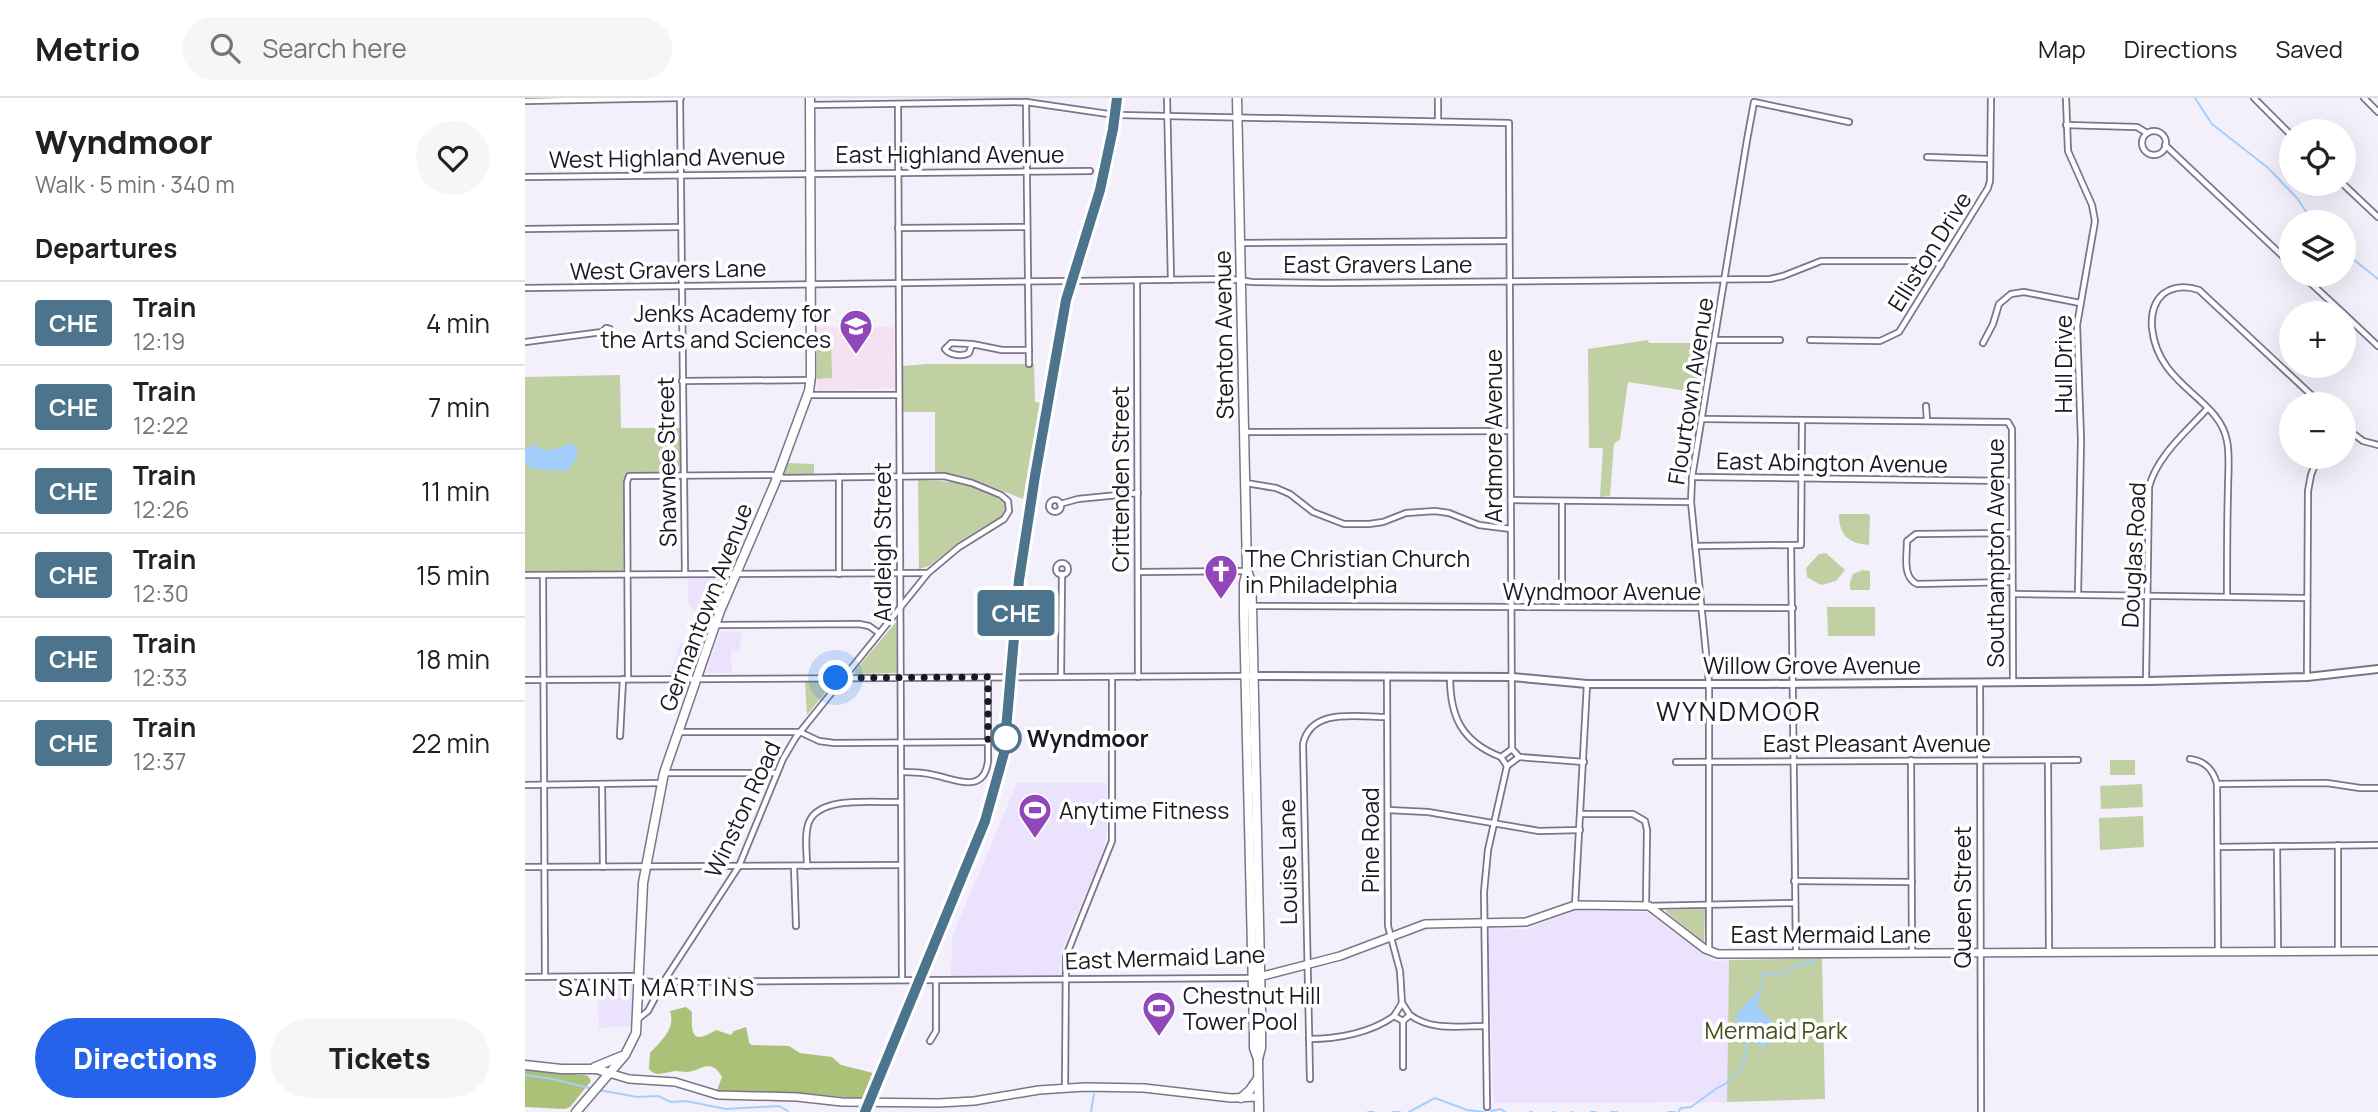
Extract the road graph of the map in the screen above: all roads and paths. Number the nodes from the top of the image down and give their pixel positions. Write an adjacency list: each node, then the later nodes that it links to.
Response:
1 (681, 98): 9 (street); 28 (street, Shawnee Street)
2 (1167, 98): 14 (street)
3 (1237, 98): 15 (main road, Stenton Avenue)
4 (1438, 98): 16 (street)
5 (1991, 98): 23 (street, Elliston Drive)
6 (2066, 98): 19 (street, Hull Drive)
7 (2254, 98): 18 (street)
8 (2364, 98): 13 (street)
9 (525, 101)
10 (810, 102): 11 (street); 27 (main road, Germantown Avenue)
11 (901, 102): 12 (street); 24 (street, Ardleigh Street)
12 (1027, 102): 14 (street, bridge); 25 (street)
13 (2378, 111)
14 (1168, 115): 15 (street); 42 (street)
15 (1237, 117): 16 (street); 37 (main road, Stenton Avenue)
16 (1438, 120): 36 (street, Ardmore Avenue)
17 (1849, 122): 40 (street, Flourtown Avenue)
18 (2279, 123)
19 (2066, 125): 20 (street); 52 (street, Hull Drive)
20 (2147, 133): 21 (street); 21 (street)
21 (2165, 145): 38 (street)
22 (1927, 157): 23 (street)
23 (1990, 159): 39 (street, Elliston Drive)
24 (898, 172): 25 (street, East Highland Avenue); 27 (street, East Highland Avenue); 34 (street, Ardleigh Street)
25 (1027, 172): 26 (street, East Highland Avenue); 33 (street)
26 (1090, 172)
27 (810, 173): 28 (street, West Highland Avenue); 47 (main road, Germantown Avenue)
28 (681, 174): 29 (street, West Highland Avenue); 32 (street, Shawnee Street)
29 (525, 177)
30 (2356, 196): 31 (street)
31 (2378, 217)
32 (681, 227): 35 (street); 48 (street, Shawnee Street)
33 (1027, 227): 34 (street); 44 (street)
34 (898, 228): 46 (street, Ardleigh Street)
35 (525, 229)
36 (1509, 241): 37 (street); 45 (street, Ardmore Avenue)
37 (1240, 243): 43 (main road, Stenton Avenue)
38 (2279, 253)
39 (1941, 265): 40 (street, East Gravers Lane); 57 (street, Elliston Drive)
40 (1725, 279): 45 (street, East Gravers Lane); 55 (street, Flourtown Avenue)
41 (1137, 280): 42 (street, East Gravers Lane); 44 (street, East Gravers Lane, bridge); 87 (street, Crittenden Street)
42 (1171, 280): 43 (street, East Gravers Lane)
43 (1241, 280): 45 (street, East Gravers Lane); 75 (main road, Stenton Avenue)
44 (1028, 281): 46 (street, East Gravers Lane); 62 (street)
45 (1510, 281): 74 (street, Ardmore Avenue)
46 (898, 283): 47 (street, East Gravers Lane); 68 (street, Ardleigh Street)
47 (810, 284): 48 (street, West Gravers Lane); 64 (main road, Germantown Avenue)
48 (681, 286): 50 (street, West Gravers Lane); 65 (street, Shawnee Street)
49 (2315, 287): 51 (street)
50 (525, 288)
51 (2330, 301)
52 (2080, 303): 59 (street); 109 (street, Hull Drive)
53 (2356, 325): 61 (street)
54 (602, 332): 58 (street)
55 (1715, 340): 56 (street); 71 (street, Flourtown Avenue)
56 (1780, 340)
57 (1810, 341)
58 (525, 342)
59 (1983, 343)
60 (972, 344): 60 (street); 62 (street)
61 (2378, 346)
62 (1030, 350): 63 (street)
63 (1030, 364)
64 (811, 380): 65 (street); 67 (main road, Germantown Avenue)
65 (682, 381): 79 (street, Shawnee Street)
66 (2308, 392): 70 (street)
67 (808, 394): 68 (street); 80 (main road, Germantown Avenue)
68 (899, 395): 81 (street, Ardleigh Street)
69 (1926, 406): 73 (street)
70 (2207, 409): 110 (street, Douglas Road); 111 (street)
71 (1702, 419): 72 (street); 83 (street, Flourtown Avenue)
72 (1802, 420): 73 (street); 84 (street)
73 (1927, 420): 85 (street, Southampton Avenue)
74 (1510, 431): 75 (street); 88 (street, Ardmore Avenue)
75 (1244, 432): 86 (main road, Stenton Avenue)
76 (2356, 436): 77 (street)
77 (2378, 445)
78 (2313, 469): 112 (street)
79 (684, 475): 80 (street); 100 (street, Shawnee Street); 105 (street)
80 (778, 476): 82 (street); 101 (main road, Germantown Avenue)
81 (899, 476): 82 (street); 98 (street, Ardleigh Street); 99 (street, Winston Road)
82 (839, 477): 102 (street)
83 (1692, 477): 84 (street, East Abington Avenue); 90 (street, Flourtown Avenue)
84 (1801, 480): 85 (street, East Abington Avenue); 94 (street)
85 (2013, 481): 93 (street, Southampton Avenue)
86 (1245, 483): 92 (street); 96 (main road, Stenton Avenue)
87 (1138, 493): 91 (street); 97 (street, Crittenden Street)
88 (1511, 500): 89 (street); 92 (street, Ardmore Avenue)
89 (1562, 501): 90 (street); 113 (street)
90 (1691, 502): 95 (street, Flourtown Avenue)
91 (1060, 503)
92 (1511, 530): 116 (street, Ardmore Avenue)
93 (2012, 533): 107 (street, Southampton Avenue); 107 (street)
94 (1791, 545): 95 (street); 118 (street)
95 (1695, 546): 117 (street, Flourtown Avenue)
96 (1247, 571): 97 (street); 115 (main road, Stenton Avenue)
97 (1139, 572): 127 (street, Crittenden Street)
98 (900, 573): 99 (street); 102 (street); 114 (street, Ardleigh Street)
99 (928, 573): 114 (street, Winston Road)
100 (685, 574): 101 (street); 105 (street)
101 (735, 574): 102 (street); 119 (main road, Germantown Avenue)
102 (839, 574)
103 (525, 575): 104 (street)
104 (543, 575): 105 (street); 136 (street)
105 (627, 575): 133 (street)
106 (1062, 575): 125 (street)
107 (2012, 582): 108 (street, Southampton Avenue)
108 (2013, 594): 109 (street); 139 (street, Southampton Avenue)
109 (2078, 594): 110 (street)
110 (2146, 596): 111 (street); 137 (street, Douglas Road)
111 (2227, 596): 112 (street)
112 (2306, 598): 130 (street)
113 (1563, 606): 116 (street, Wyndmoor Avenue); 117 (street, Wyndmoor Avenue)
114 (900, 607): 120 (street, Winston Road); 132 (street, Ardleigh Street)
115 (1248, 607): 116 (street, Wyndmoor Avenue); 122 (main road, Stenton Avenue)
116 (1512, 608): 129 (street, Ardmore Avenue)
117 (1701, 608): 118 (street, Wyndmoor Avenue); 140 (street, Flourtown Avenue)
118 (1793, 608): 142 (street)
119 (715, 625): 120 (street); 134 (main road, Germantown Avenue)
120 (879, 633): 131 (street, Winston Road)
121 (2378, 669): 130 (street, Willow Grove Avenue)
122 (1249, 676): 123 (street, Willow Grove Avenue); 127 (street); 209 (main road, Stenton Avenue)
123 (1387, 676): 128 (street, Willow Grove Avenue); 143 (street, Pine Road)
124 (988, 677): 125 (street); 132 (street); 147 (street)
125 (1061, 677): 126 (street)
126 (1112, 677): 127 (street); 211 (street)
127 (1138, 677)
128 (1450, 677): 129 (street, Willow Grove Avenue); 151 (street)
129 (1512, 677): 141 (street, Willow Grove Avenue); 149 (street, Ardmore Avenue)
130 (2307, 677): 137 (street, Willow Grove Avenue)
131 (843, 678): 132 (street); 134 (street); 145 (street, Winston Road)
132 (900, 678): 148 (street, Ardleigh Street)
133 (625, 679): 134 (street); 136 (street); 146 (street)
134 (696, 679): 144 (main road, Germantown Avenue)
135 (525, 680): 136 (street)
136 (544, 680): 169 (street)
137 (2146, 681): 139 (street, Willow Grove Avenue)
138 (1980, 682): 139 (street, Willow Grove Avenue); 142 (street, Willow Grove Avenue); 152 (street, Queen Street)
139 (2013, 682)
140 (1709, 683): 141 (street, Willow Grove Avenue); 142 (street, Willow Grove Avenue); 160 (street, Flourtown Avenue)
141 (1587, 684): 158 (street)
142 (1793, 684): 154 (street)
143 (1387, 717): 172 (street, Pine Road); 206 (street, Louise Lane)
144 (677, 732): 145 (street); 164 (main road, Germantown Avenue)
145 (800, 732): 148 (street); 163 (street, Winston Road)
146 (620, 736)
147 (988, 742): 148 (street); 162 (street)
148 (901, 743): 162 (street, Ardleigh Street)
149 (1512, 749): 150 (street); 151 (street)
150 (1519, 757): 158 (street); 161 (street)
151 (1501, 758): 161 (street)
152 (1979, 759): 155 (street, East Pleasant Avenue); 156 (street, East Pleasant Avenue); 203 (street, Queen Street)
153 (2189, 759): 167 (street)
154 (1794, 760): 155 (street, East Pleasant Avenue); 160 (street, East Pleasant Avenue); 188 (street)
155 (1911, 760): 189 (street)
156 (2048, 760): 157 (street, East Pleasant Avenue); 204 (street)
157 (2078, 760)
158 (1584, 762): 173 (street)
159 (1676, 762): 160 (street, East Pleasant Avenue)
160 (1710, 762): 192 (street, Flourtown Avenue)
161 (1507, 766): 174 (street)
162 (901, 772): 171 (street, Ardleigh Street)
163 (777, 773): 164 (street); 181 (street, Winston Road)
164 (664, 774): 165 (main road, Germantown Avenue)
165 (661, 783): 166 (street); 187 (main road, Germantown Avenue)
166 (602, 784): 169 (street); 186 (street)
167 (2217, 784): 170 (street); 179 (street)
168 (525, 785): 169 (street)
169 (545, 785): 185 (street)
170 (2378, 788)
171 (901, 802): 180 (street, Ardleigh Street); 183 (street)
172 (1388, 810): 174 (street); 196 (street, Pine Road)
173 (1581, 814): 175 (street); 193 (street)
174 (1494, 822): 175 (street); 194 (street)
175 (1580, 830): 191 (street)
176 (2338, 845): 177 (street); 178 (street); 199 (street)
177 (2378, 845)
178 (2277, 846): 179 (street); 198 (street)
179 (2218, 847): 201 (street)
180 (901, 865): 183 (street); 212 (street, Ardleigh Street)
181 (739, 866): 182 (street); 187 (street); 214 (street, Winston Road)
182 (794, 866): 183 (street); 195 (street)
183 (807, 866)
184 (525, 867): 185 (street)
185 (545, 867): 186 (street); 208 (street)
186 (603, 867): 187 (street)
187 (645, 867): 210 (main road, Germantown Avenue)
188 (1794, 881): 189 (street); 190 (street)
189 (1912, 881): 202 (street)
190 (1795, 903): 192 (street); 205 (street)
191 (1575, 905): 193 (main road, East Mermaid Lane); 194 (main road, East Mermaid Lane)
192 (1708, 905): 193 (street); 197 (street, Flourtown Avenue)
193 (1646, 906): 197 (main road, East Mermaid Lane)
194 (1484, 922): 196 (main road, East Mermaid Lane); 220 (street)
195 (796, 926)
196 (1390, 937): 206 (main road, East Mermaid Lane); 215 (street, Pine Road)
197 (1709, 951): 205 (main road, East Mermaid Lane)
198 (2278, 951): 199 (main road, East Mermaid Lane); 201 (main road, East Mermaid Lane)
199 (2338, 951): 200 (main road, East Mermaid Lane)
200 (2378, 951)
201 (2218, 952): 204 (main road, East Mermaid Lane)
202 (1912, 953): 203 (main road, East Mermaid Lane); 205 (main road, East Mermaid Lane)
203 (1980, 953): 204 (main road, East Mermaid Lane); 236 (street, Queen Street)
204 (2049, 953)
205 (1796, 954)
206 (1307, 965): 209 (main road, East Mermaid Lane); 221 (street, Louise Lane)
207 (525, 977): 208 (street, East Mermaid Lane)
208 (545, 977): 210 (street, East Mermaid Lane)
209 (1256, 977): 211 (street, East Mermaid Lane); 228 (main road, Stenton Avenue)
210 (640, 979): 214 (street, East Mermaid Lane); 218 (main road, Germantown Avenue)
211 (1064, 979): 213 (street, East Mermaid Lane); 230 (street)
212 (902, 980): 213 (street, East Mermaid Lane); 214 (street, East Mermaid Lane)
213 (936, 980): 222 (street)
214 (664, 981): 218 (street, Winston Road)
215 (1402, 1003): 216 (street); 217 (street)
216 (1410, 1015): 219 (street); 220 (street)
217 (1394, 1016): 219 (street); 221 (street)
218 (638, 1019): 223 (main road, Germantown Avenue)
219 (1403, 1021): 225 (street)
220 (1485, 1026): 233 (street)
221 (1309, 1039): 229 (street, Louise Lane)
222 (930, 1041)
223 (625, 1055): 226 (main road); 227 (main road, Germantown Avenue)
224 (525, 1065): 226 (main road)
225 (1403, 1068)
226 (590, 1069): 227 (main road)
227 (609, 1073): 230 (main road); 234 (main road, Germantown Avenue)
228 (1258, 1077): 231 (main road, Stenton Avenue); 232 (main road)
229 (1310, 1079)
230 (1065, 1088): 232 (main road)
231 (1259, 1097): 232 (main road); 235 (main road, Stenton Avenue)
232 (1241, 1098)
233 (1487, 1107)
234 (576, 1112)
235 (1259, 1112)
236 (1981, 1112)

